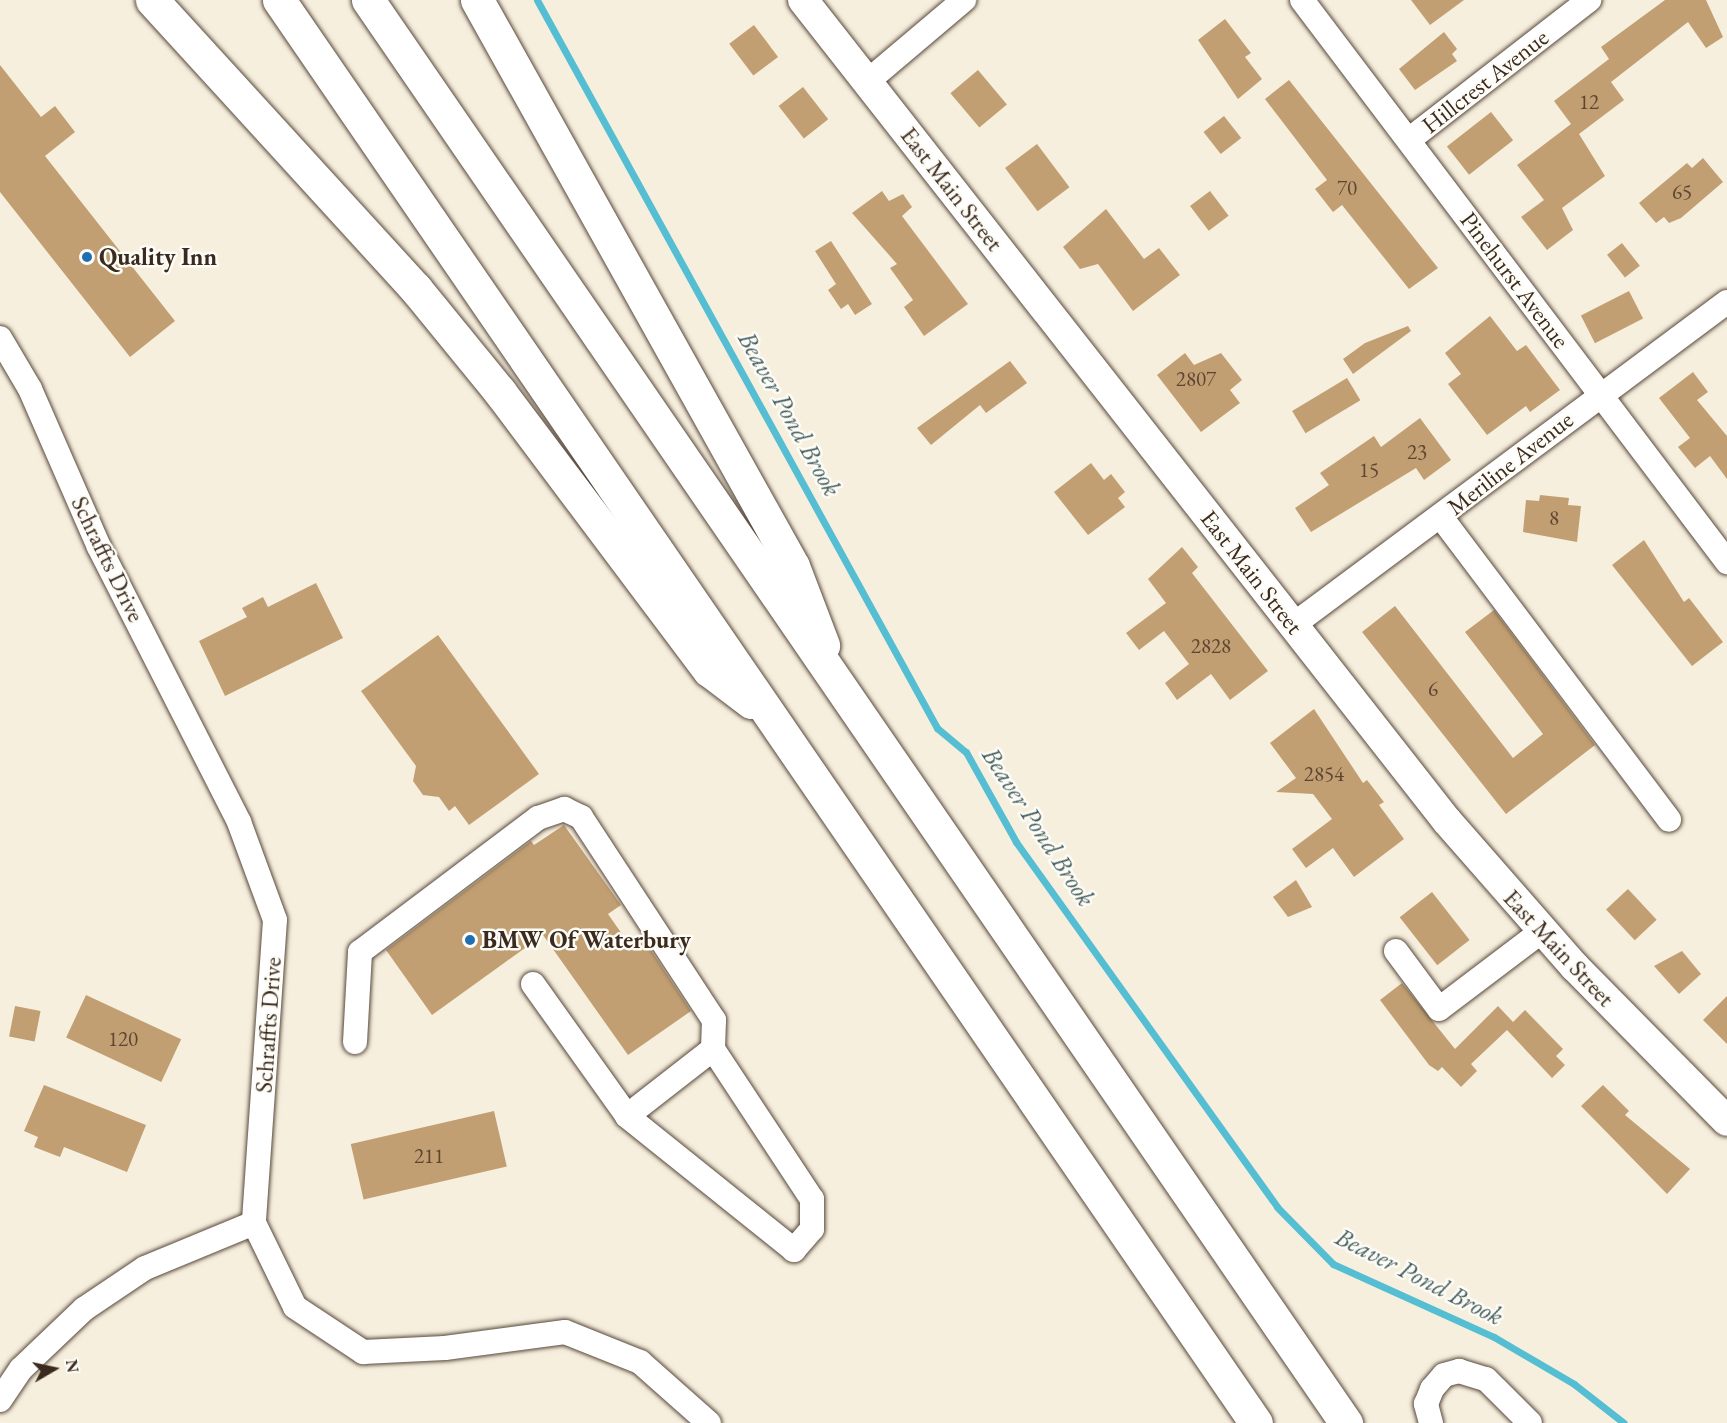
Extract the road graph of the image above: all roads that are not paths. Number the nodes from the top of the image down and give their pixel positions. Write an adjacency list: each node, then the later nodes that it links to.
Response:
1 (152, 0): 18 (highway)
2 (279, 0): 18 (highway)
3 (368, 0): 17 (highway)
4 (477, 0): 17 (highway)
5 (803, 0): 9 (main road, East Main Street)
6 (964, 0): 9 (street)
7 (1302, 0): 10 (street, Pinehurst Avenue)
8 (1589, 0): 10 (street, Hillcrest Avenue)
9 (868, 81): 16 (main road, East Main Street)
10 (1410, 139): 13 (street, Pinehurst Avenue)
11 (1727, 302): 13 (street, Meriline Avenue)
12 (0, 338): 27 (street, Schraffts Drive)
13 (1601, 394): 14 (street, Meriline Avenue); 15 (street, Pinehurst Avenue)
14 (1441, 517): 16 (street, Meriline Avenue); 19 (street)
15 (1727, 562)
16 (1293, 625): 20 (main road, East Main Street)
17 (828, 669): 31 (highway)
18 (767, 711): 30 (highway)
19 (1670, 820)
20 (1542, 931): 21 (street); 26 (main road, East Main Street)
21 (1396, 951)
22 (533, 984): 25 (street)
23 (355, 1042): 24 (street)
24 (713, 1049): 25 (street); 25 (street)
25 (627, 1116)
26 (1727, 1121)
27 (254, 1223): 28 (street); 29 (street, Schraffts Drive)
28 (0, 1400)
29 (709, 1423)
30 (1256, 1423)
31 (1346, 1423)
32 (1431, 1423): 33 (street)
33 (1530, 1423)

